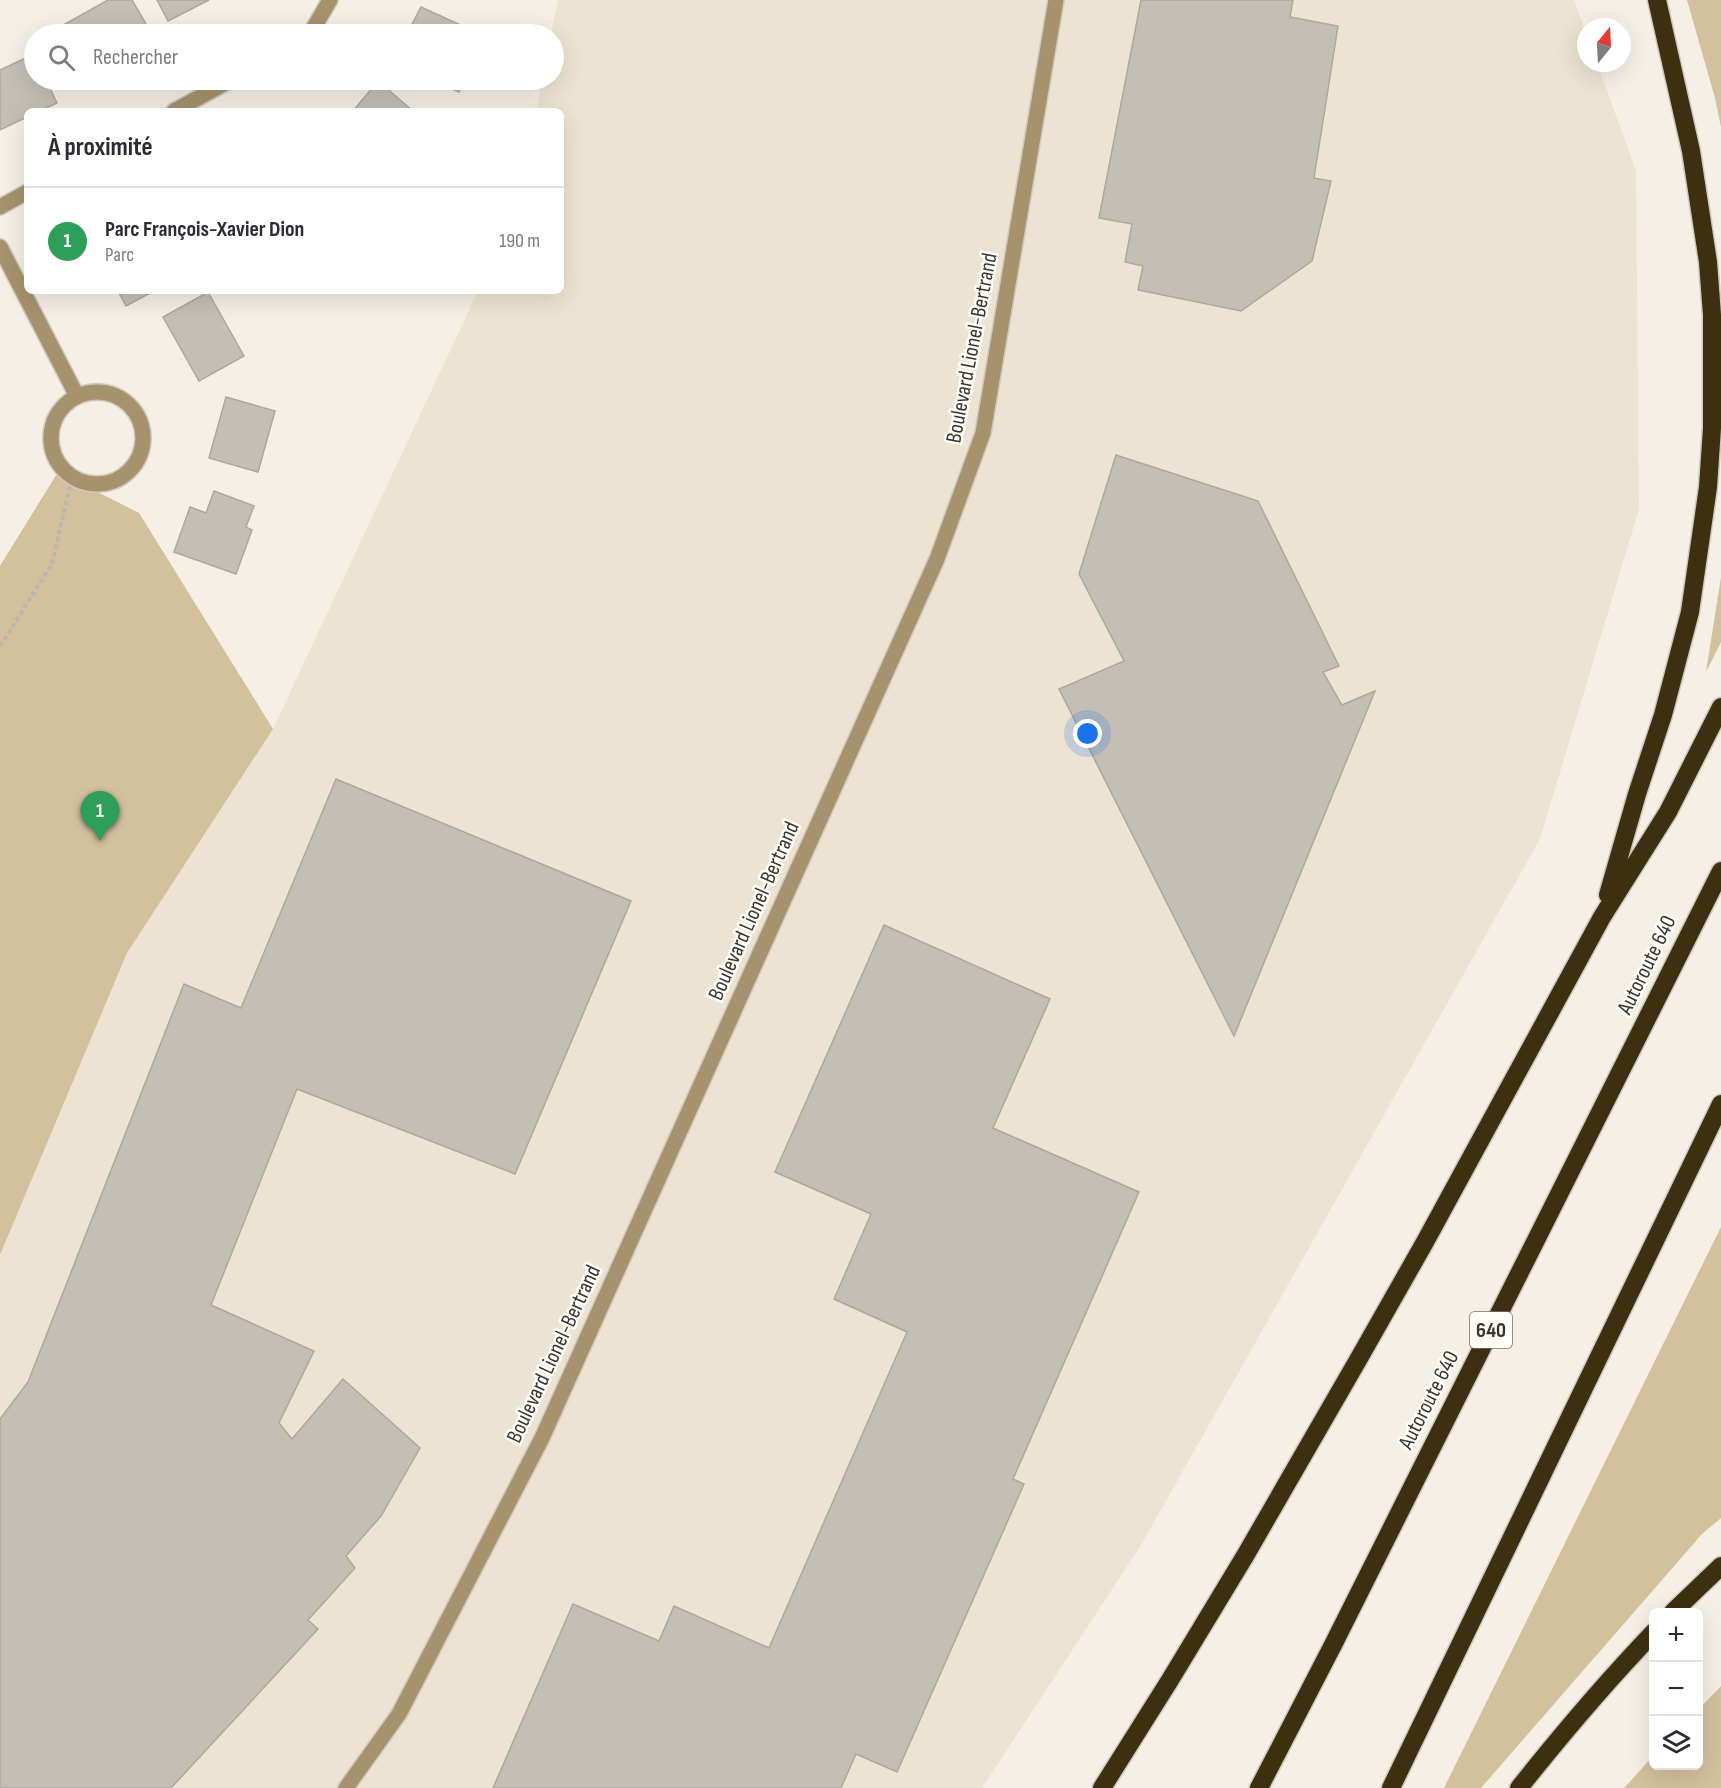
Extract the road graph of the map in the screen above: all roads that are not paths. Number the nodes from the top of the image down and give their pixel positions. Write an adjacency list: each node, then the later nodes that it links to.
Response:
1 (330, 0): 4 (street)
2 (1056, 0): 20 (street, Boulevard Lionel-Bertrand)
3 (1657, 0): 15 (highway)
4 (316, 24)
5 (213, 90): 6 (street)
6 (180, 108)
7 (24, 194): 8 (street)
8 (0, 207)
9 (0, 247): 10 (street)
10 (24, 293)
11 (24, 294): 12 (street)
12 (77, 396): 12 (street)
13 (1721, 707): 15 (highway)
14 (1721, 871): 22 (highway, Autoroute 640 / 640)
15 (1602, 917): 21 (highway)
16 (1721, 1104): 23 (highway)
17 (1721, 1566): 18 (highway)
18 (1676, 1608)
19 (1649, 1636): 24 (highway)
20 (346, 1788)
21 (1102, 1788)
22 (1259, 1788)
23 (1391, 1788)
24 (1519, 1788)

